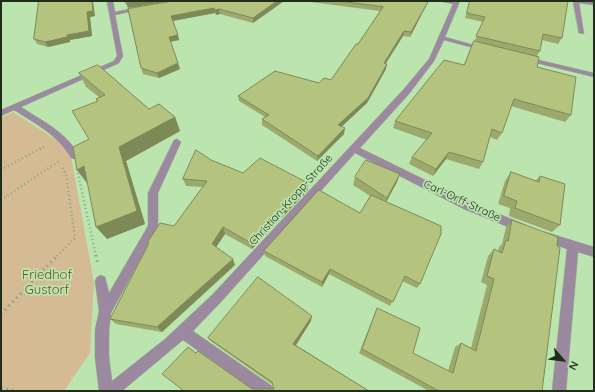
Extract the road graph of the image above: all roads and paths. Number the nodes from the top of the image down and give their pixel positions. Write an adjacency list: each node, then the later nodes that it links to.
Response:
1 (110, 1): 7 (street)
2 (441, 1): 4 (street)
3 (576, 1): 5 (street); 8 (street)
4 (457, 2): 9 (street, Christian-Kropp-Straße)
5 (594, 3)
6 (143, 9): 7 (street)
7 (112, 14): 13 (street)
8 (582, 33)
9 (442, 38): 10 (street); 18 (street, Christian-Kropp-Straße)
10 (495, 51)
11 (518, 57): 12 (street)
12 (594, 75)
13 (15, 107): 14 (street); 21 (street)
14 (2, 111)
15 (40, 142): 17 (path)
16 (177, 142): 28 (street)
17 (46, 146): 19 (path); 23 (path)
18 (354, 149): 25 (street, Carl-Orff-Straße); 30 (street, Christian-Kropp-Straße)
19 (50, 150)
20 (55, 155): 22 (path)
21 (74, 156): 27 (path)
22 (60, 161): 24 (path); 29 (path)
23 (1, 170)
24 (1, 200)
25 (573, 246): 26 (street, Carl-Orff-Straße); 36 (street)
26 (594, 252)
27 (102, 281): 28 (street)
28 (105, 311): 33 (street)
29 (1, 314)
30 (183, 332): 34 (street, Christian-Kropp-Straße); 35 (street)
31 (1, 388): 32 (path)
32 (15, 391)
33 (106, 391)
34 (112, 391)
35 (267, 391)
36 (559, 391)

